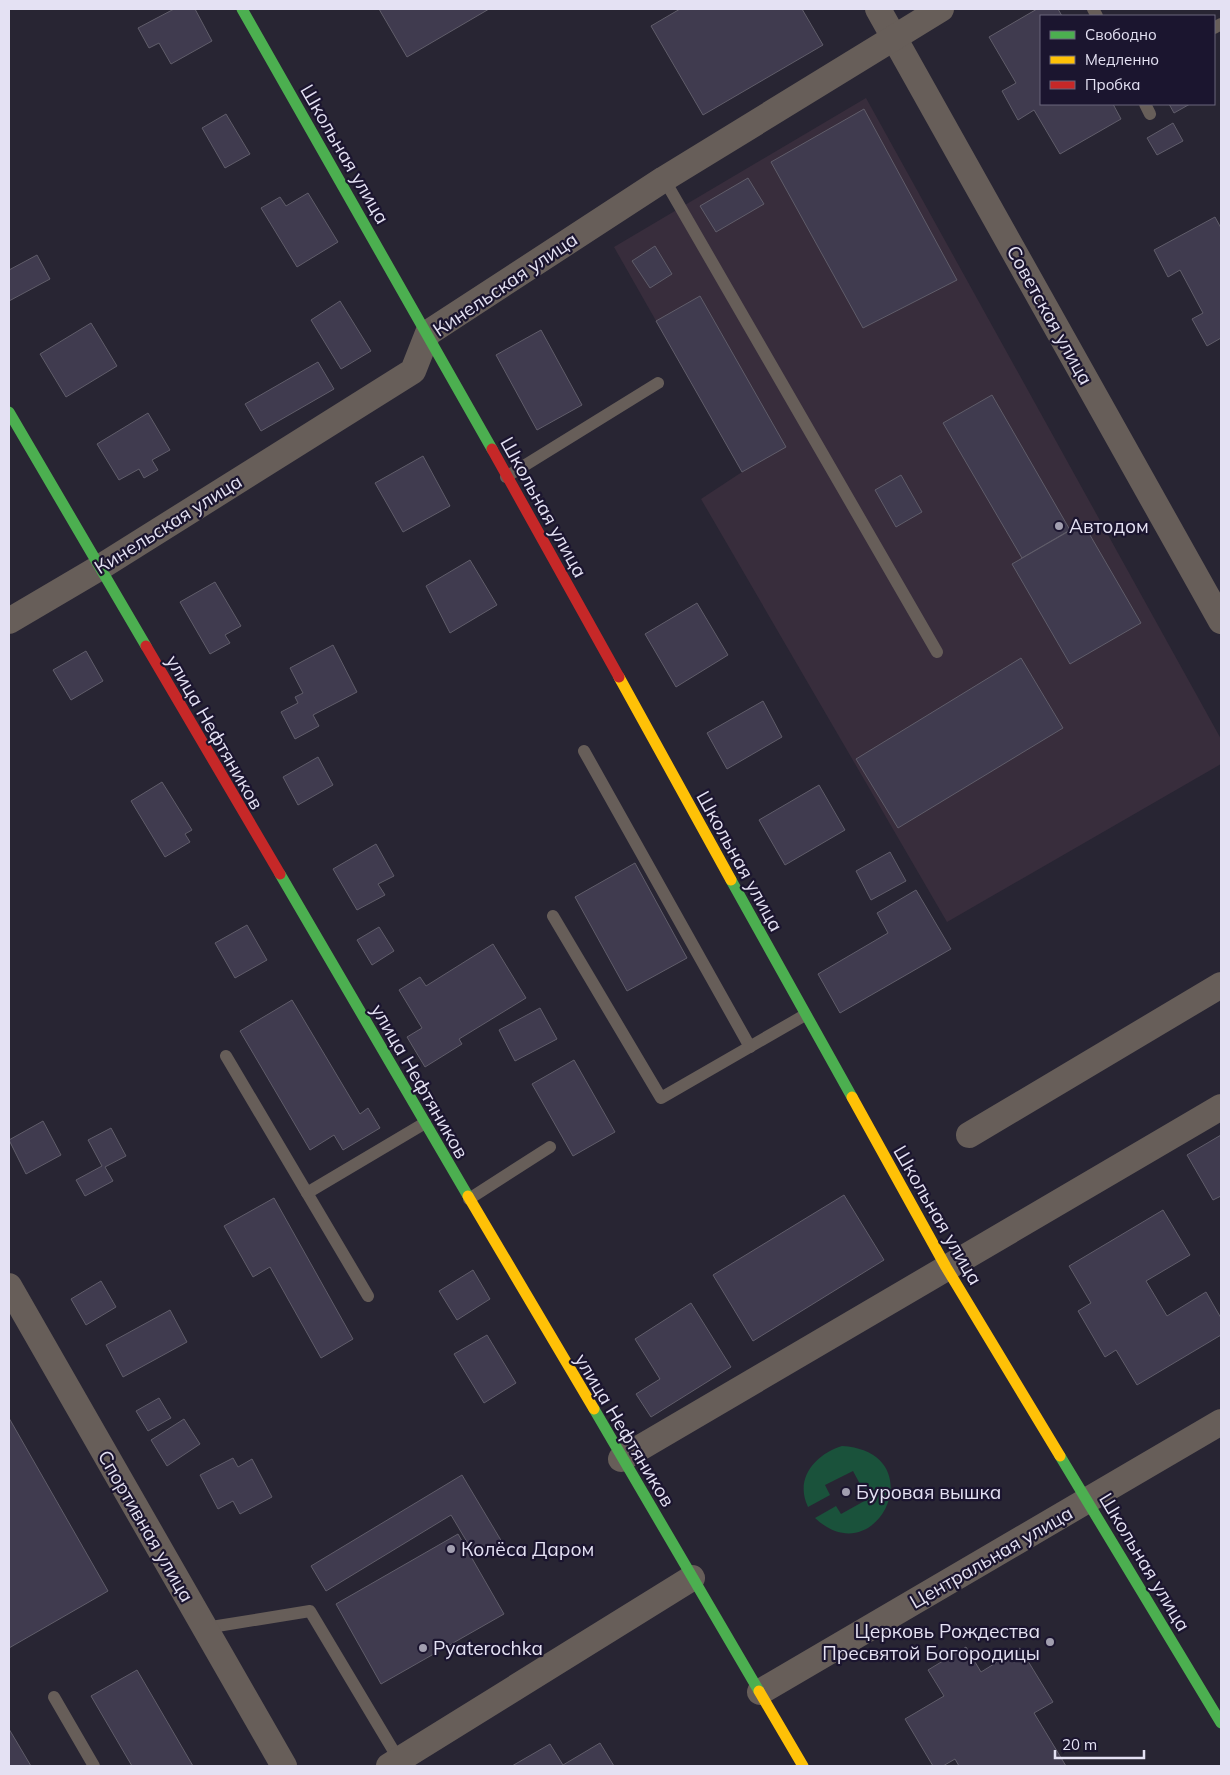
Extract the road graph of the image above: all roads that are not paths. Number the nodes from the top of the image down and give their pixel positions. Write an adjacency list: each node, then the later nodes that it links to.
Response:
1 (242, 9): 6 (street, Школьная улица)
2 (878, 9): 4 (street, Советская улица)
3 (941, 9): 4 (street, Кинельская улица)
4 (894, 36): 5 (street, Кинельская улица); 12 (street, Советская улица)
5 (664, 179): 6 (street, Кинельская улица); 13 (lane)
6 (428, 333): 9 (street, Школьная улица); 10 (street, Кинельская улица)
7 (658, 383): 9 (lane)
8 (9, 412): 10 (street, улица Нефтяников)
9 (506, 477): 17 (street, Школьная улица)
10 (99, 568): 11 (street, Кинельская улица); 21 (street, улица Нефтяников)
11 (9, 621)
12 (1221, 621)
13 (937, 652)
14 (584, 751): 18 (lane)
15 (553, 916): 18 (lane)
16 (1221, 985): 22 (street)
17 (805, 1014): 18 (lane); 26 (street, Школьная улица)
18 (750, 1047)
19 (226, 1056): 24 (lane)
20 (1221, 1107): 26 (street)
21 (425, 1123): 24 (lane); 25 (street, улица Нефтяников)
22 (969, 1135)
23 (550, 1147): 25 (lane)
24 (307, 1192): 27 (lane)
25 (469, 1199): 30 (street, улица Нефтяников)
26 (946, 1267): 30 (street); 31 (street, Школьная улица)
27 (368, 1296)
28 (12, 1299): 33 (street, Спортивная улица)
29 (1221, 1422): 31 (street, Центральная улица)
30 (621, 1459): 32 (street, улица Нефтяников)
31 (1088, 1500): 34 (street, Центральная улица); 36 (street, Школьная улица)
32 (692, 1578): 34 (street, улица Нефтяников); 37 (street)
33 (204, 1628): 37 (lane); 39 (street, Спортивная улица)
34 (760, 1692): 40 (street, улица Нефтяников)
35 (54, 1697): 38 (lane)
36 (1221, 1723)
37 (394, 1763)
38 (94, 1766)
39 (284, 1766)
40 (803, 1766)

